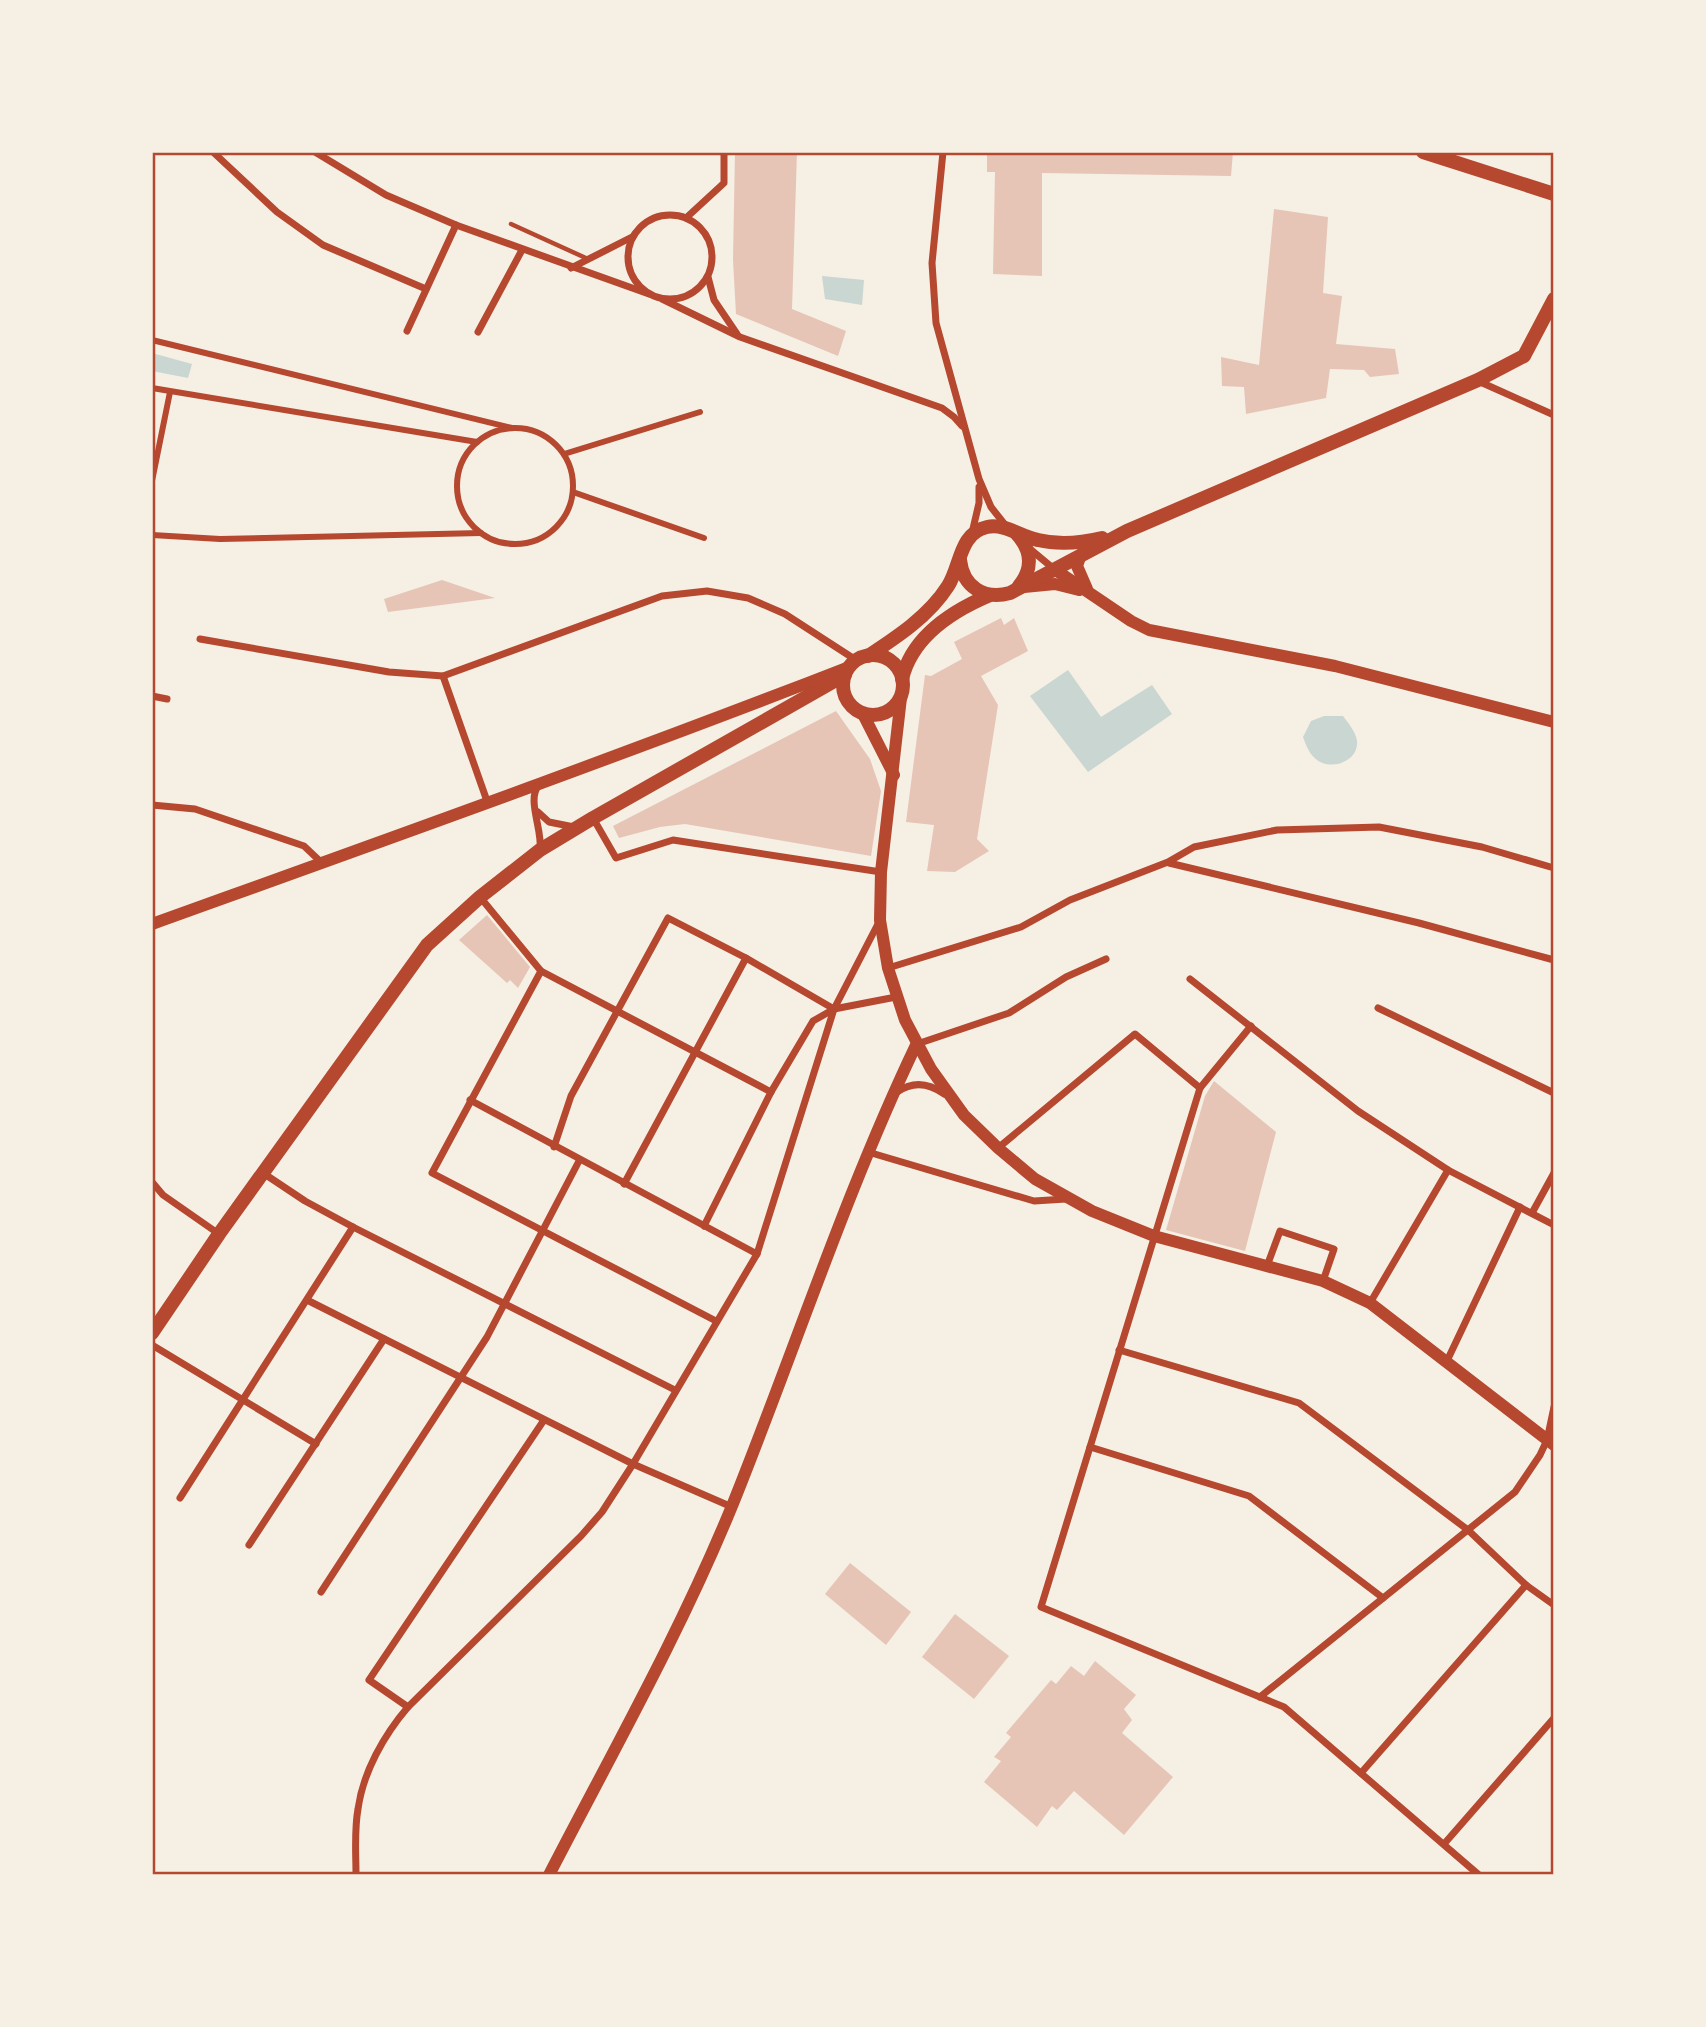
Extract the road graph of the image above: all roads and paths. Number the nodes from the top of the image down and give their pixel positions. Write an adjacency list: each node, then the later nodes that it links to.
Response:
1 (214, 152): 15 (street)
2 (315, 152): 9 (street)
3 (724, 152): 7 (street)
4 (943, 152): 29 (street)
5 (1423, 152): 6 (main road)
6 (1554, 194)
7 (686, 218): 10 (street); 14 (street)
8 (512, 224): 12 (lane)
9 (456, 225): 11 (street); 15 (street)
10 (632, 237): 12 (street); 16 (street)
11 (522, 250): 13 (street); 20 (street)
12 (589, 259): 13 (street)
13 (571, 268): 16 (street)
14 (708, 277): 17 (street); 21 (street)
15 (426, 289): 19 (street)
16 (649, 294): 17 (street)
17 (662, 299): 21 (street)
18 (1554, 299): 23 (main road)
19 (407, 331)
20 (478, 332)
21 (740, 337): 29 (street)
22 (152, 340): 28 (street)
23 (1478, 380): 27 (street); 35 (main road)
24 (152, 388): 25 (street)
25 (170, 392): 30 (street); 33 (street)
26 (700, 412): 31 (street)
27 (1554, 415)
28 (512, 428): 30 (street); 31 (street)
29 (965, 429): 32 (street)
30 (477, 442): 36 (street)
31 (564, 454): 34 (street)
32 (979, 479): 37 (street); 38 (street)
33 (152, 481)
34 (573, 492): 36 (street); 40 (street)
35 (1127, 531): 38 (main road); 41 (main road)
36 (481, 533): 39 (street)
37 (972, 534): 38 (main road); 42 (main road)
38 (1016, 534): 43 (street); 44 (main road)
39 (152, 535)
40 (704, 538)
41 (1081, 554): 43 (main road); 46 (street)
42 (960, 559): 45 (main road); 48 (main road)
43 (1054, 569): 44 (main road); 46 (street)
44 (1018, 587): 45 (main road); 46 (street)
45 (990, 595): 50 (main road)
46 (1092, 595): 56 (street)
47 (200, 639): 49 (street)
48 (855, 664): 49 (street); 50 (main road); 52 (main road); 54 (main road); 58 (street)
49 (443, 676): 59 (street)
50 (902, 684): 55 (main road); 57 (street)
51 (152, 696): 53 (street)
52 (808, 696): 54 (main road); 62 (main road)
53 (167, 699)
54 (846, 699): 55 (main road)
55 (863, 714): 57 (street)
56 (1554, 722)
57 (894, 775): 68 (street)
58 (545, 780): 59 (street); 61 (street)
59 (487, 801): 66 (street)
60 (152, 804): 66 (street)
61 (536, 809): 63 (street); 64 (street)
62 (593, 818): 63 (main road); 68 (street)
63 (577, 827): 64 (main road)
64 (540, 850): 69 (main road)
65 (1168, 862): 67 (street); 74 (street); 75 (street)
66 (322, 863): 71 (street)
67 (1554, 868)
68 (881, 872): 70 (street)
69 (480, 897): 76 (street); 96 (main road)
70 (880, 920): 75 (street); 80 (street)
71 (152, 925)
72 (746, 958): 80 (street); 81 (street); 84 (street)
73 (1105, 959): 83 (street)
74 (1554, 960)
75 (888, 968): 78 (street)
76 (541, 971): 81 (street); 90 (street)
77 (1190, 979): 82 (street)
78 (896, 997): 80 (street); 83 (street)
79 (1378, 1008): 87 (street)
80 (834, 1009): 86 (street); 109 (street)
81 (617, 1010): 84 (street); 91 (street)
82 (1251, 1026): 85 (street); 95 (street)
83 (916, 1045): 88 (street); 89 (street)
84 (694, 1051): 86 (street); 99 (street)
85 (1200, 1088): 92 (street); 108 (street)
86 (771, 1092): 104 (street)
87 (1554, 1093)
88 (891, 1097): 89 (street); 93 (street)
89 (952, 1099): 92 (street)
90 (470, 1100): 91 (street); 106 (street)
91 (554, 1147): 94 (street)
92 (998, 1148): 100 (street)
93 (868, 1152): 100 (street); 131 (street)
94 (579, 1161): 99 (street); 106 (street)
95 (1448, 1170): 101 (street); 113 (street)
96 (263, 1173): 105 (street); 107 (main road)
97 (1554, 1173): 102 (street)
98 (152, 1182): 107 (street)
99 (624, 1184): 104 (street)
100 (1070, 1198): 108 (street)
101 (1520, 1208): 102 (street); 120 (street)
102 (1532, 1213): 103 (street)
103 (1554, 1225)
104 (704, 1226): 109 (street)
105 (353, 1227): 112 (street); 114 (street)
106 (542, 1232): 114 (street); 115 (street)
107 (219, 1234): 116 (main road)
108 (1154, 1236): 110 (street); 119 (street)
109 (757, 1254): 115 (street)
110 (1267, 1266): 111 (street); 111 (street)
111 (1323, 1281): 113 (street)
112 (307, 1300): 117 (street); 123 (street)
113 (1370, 1303): 120 (street)
114 (504, 1304): 121 (street); 122 (street)
115 (716, 1321): 122 (street)
116 (153, 1329)
117 (384, 1339): 121 (street); 127 (street)
118 (152, 1345): 123 (street)
119 (1119, 1350): 128 (street); 132 (street)
120 (1446, 1363): 126 (street)
121 (461, 1377): 125 (street); 135 (street)
122 (675, 1390): 129 (street)
123 (244, 1399): 127 (street); 130 (street)
124 (1554, 1407): 126 (street)
125 (544, 1420): 129 (street); 139 (street)
126 (1550, 1442): 132 (street)
127 (316, 1444): 133 (street)
128 (1090, 1447): 136 (street); 138 (street)
129 (633, 1464): 131 (street); 139 (street)
130 (180, 1498)
131 (732, 1507): 144 (street)
132 (1468, 1530): 134 (street); 136 (street)
133 (249, 1545)
134 (1526, 1586): 137 (street); 141 (street)
135 (320, 1592)
136 (1383, 1598): 138 (street)
137 (1554, 1605)
138 (1260, 1697): 141 (street)
139 (408, 1707): 143 (street)
140 (1554, 1718): 142 (street)
141 (1361, 1773): 142 (street)
142 (1444, 1844): 145 (street)
143 (356, 1875)
144 (549, 1875)
145 (1479, 1875)

